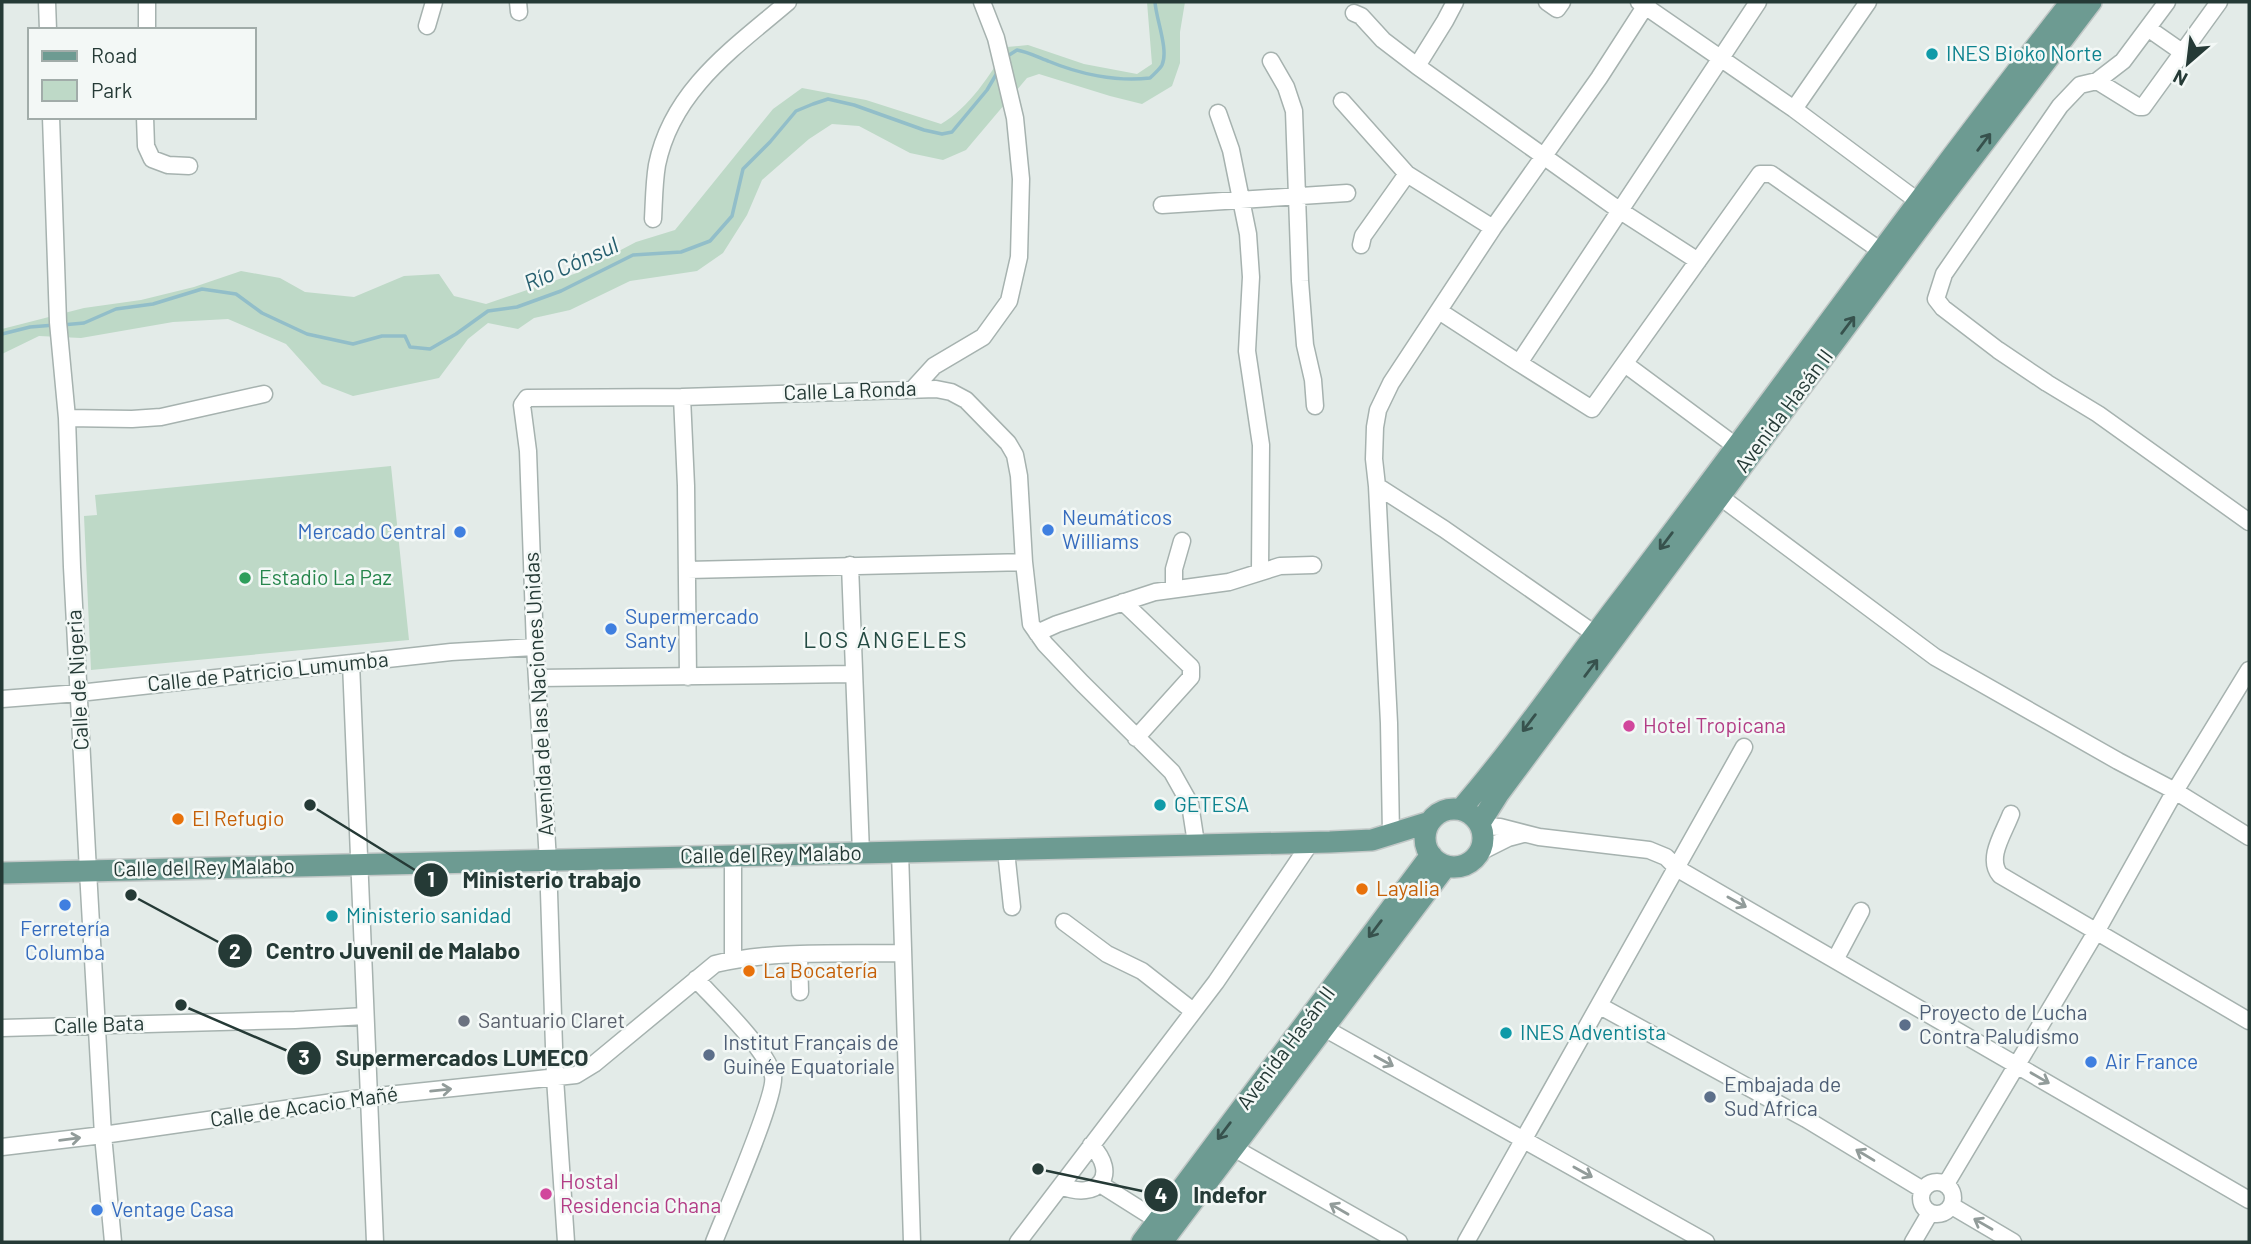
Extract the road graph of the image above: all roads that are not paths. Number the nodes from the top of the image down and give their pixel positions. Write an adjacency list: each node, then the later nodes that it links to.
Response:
1 (47, 2): 18 (street)
2 (147, 2): 19 (street)
3 (434, 2): 17 (street)
4 (788, 2): 40 (street)
5 (982, 2): 48 (street)
6 (1455, 2): 24 (street)
7 (1547, 2): 8 (street)
8 (1562, 2)
9 (1758, 2): 22 (street)
10 (1868, 2): 27 (street)
11 (2070, 2): 37 (main road, Avenida Hasán II)
12 (2091, 2): 43 (main road, Avenida Hasán II, one-way to 12)
13 (2167, 2): 20 (street)
14 (2219, 2): 21 (street)
15 (1644, 3): 22 (street); 31 (street)
16 (1354, 13): 24 (street)
17 (427, 26)
18 (48, 28)
19 (146, 28)
20 (2149, 29): 21 (street); 25 (street)
21 (2182, 52): 25 (street)
22 (1720, 58): 27 (street); 39 (street)
23 (1271, 61): 35 (street)
24 (1417, 66): 31 (street)
25 (2097, 81): 59 (street)
26 (1342, 101): 33 (street)
27 (1794, 109): 37 (street)
28 (1218, 113): 36 (street)
29 (51, 119): 55 (street, Calle de Nigeria)
30 (145, 119): 32 (street)
31 (1544, 157): 39 (street); 41 (street)
32 (189, 166)
33 (1407, 174): 41 (street); 42 (street)
34 (1347, 193): 35 (street)
35 (1297, 196): 36 (street); 54 (street)
36 (1242, 200): 38 (street); 65 (street)
37 (1919, 202): 43 (main road, Avenida Hasán II)
38 (1162, 205)
39 (1619, 210): 44 (street); 46 (street)
40 (653, 219)
41 (1493, 228): 45 (street)
42 (1361, 245)
43 (1888, 256): 44 (street); 56 (main road, Avenida Hasán II); 58 (main road, Avenida Hasán II, one-way to 43)
44 (1698, 261): 47 (street)
45 (1439, 311): 46 (street); 57 (street)
46 (1519, 363): 47 (street)
47 (1625, 365): 56 (street)
48 (934, 366): 49 (street); 50 (street)
49 (914, 389): 50 (street, Calle La Ronda); 52 (street, Calle La Ronda)
50 (936, 389): 61 (street, Calle La Ronda)
51 (264, 394): 55 (street)
52 (682, 397): 53 (street, Calle La Ronda); 64 (street)
53 (527, 398): 70 (street, Avenida de las Naciones Unidas)
54 (1315, 406)
55 (67, 418): 76 (street, Calle de Nigeria)
56 (1737, 447): 58 (main road, Avenida Hasán II)
57 (1377, 486): 69 (street); 86 (street)
58 (1713, 492): 69 (main road, Avenida Hasán II, one-way to 69); 80 (street); 84 (main road, Avenida Hasán II, one-way to 58)
59 (2249, 522)
60 (1182, 541): 66 (street)
61 (1024, 562): 62 (street); 68 (street, Calle La Ronda)
62 (850, 565): 64 (street); 73 (street)
63 (1313, 565): 65 (street)
64 (687, 570): 74 (street)
65 (1260, 571): 66 (street)
66 (1174, 588): 67 (street)
67 (1123, 602): 68 (street); 78 (street)
68 (1037, 633): 78 (street)
69 (1595, 634): 81 (main road, Avenida Hasán II, one-way to 81)
70 (535, 648): 71 (street, Calle de Patricio Lumumba); 75 (street, Avenida de las Naciones Unidas)
71 (351, 663): 76 (street, Calle de Patricio Lumumba); 97 (street)
72 (2249, 670): 80 (street)
73 (853, 674): 74 (street); 93 (street)
74 (688, 677): 75 (street)
75 (537, 678): 96 (street, Avenida de las Naciones Unidas)
76 (79, 693): 77 (street, Calle de Patricio Lumumba); 99 (street, Calle de Nigeria)
77 (2, 699)
78 (1136, 738): 89 (street)
79 (1744, 747): 98 (street)
80 (2175, 791): 87 (street); 104 (street)
81 (1461, 809): 83 (main road); 84 (main road)
82 (2011, 814): 104 (street)
83 (1430, 822): 86 (main road, Calle del Rey Malabo); 95 (main road)
84 (1480, 824): 85 (street); 92 (main road)
85 (1523, 834): 92 (street); 98 (street)
86 (1381, 837): 88 (main road, Calle del Rey Malabo); 95 (main road, Calle del Rey Malabo)
87 (2249, 837)
88 (1311, 842): 89 (main road, Calle del Rey Malabo); 112 (street)
89 (1196, 844): 91 (main road, Calle del Rey Malabo)
90 (900, 851): 91 (main road, Calle del Rey Malabo); 93 (main road, Calle del Rey Malabo); 105 (street)
91 (1006, 851): 101 (street)
92 (1480, 852): 95 (main road)
93 (861, 853): 94 (main road, Calle del Rey Malabo)
94 (733, 855): 96 (main road, Calle del Rey Malabo); 107 (street)
95 (1435, 856): 117 (main road, Avenida Hasán II); 133 (main road, Avenida Hasán II, one-way to 133)
96 (548, 861): 97 (main road, Calle del Rey Malabo); 119 (street, Avenida de las Naciones Unidas)
97 (358, 864): 99 (main road, Calle del Rey Malabo); 113 (street)
98 (1678, 869): 108 (street, one-way to 108); 111 (street)
99 (88, 871): 100 (main road, Calle del Rey Malabo); 115 (street, Calle de Nigeria)
100 (2, 873)
101 (1012, 907)
102 (1861, 911): 108 (street)
103 (1065, 922): 112 (street)
104 (2096, 932): 114 (street); 118 (street)
105 (903, 953): 106 (street, Calle de Acacio Mañé); 138 (street)
106 (799, 955): 107 (street, Calle de Acacio Mañé); 110 (street)
107 (733, 960): 109 (street, Calle de Acacio Mañé)
108 (1835, 960): 118 (street)
109 (696, 979): 119 (street, Calle de Acacio Mañé); 137 (street)
110 (800, 992)
111 (1600, 1006): 122 (street); 129 (street, one-way to 111)
112 (1194, 1010): 123 (street)
113 (365, 1016): 115 (street, Calle Bata); 120 (street)
114 (2249, 1021)
115 (97, 1025): 116 (street, Calle Bata); 121 (street, Calle de Nigeria)
116 (2, 1028)
117 (1324, 1028): 122 (street, one-way to 122); 125 (main road, Avenida Hasán II)
118 (2016, 1065): 127 (street); 130 (street, one-way to 130)
119 (555, 1078): 120 (street, Calle de Acacio Mañé, one-way to 119); 136 (street, Avenida de las Naciones Unidas)
120 (368, 1097): 121 (street, Calle de Acacio Mañé); 135 (street)
121 (103, 1135): 124 (street, Calle de Acacio Mañé, one-way to 121); 134 (street, Calle de Nigeria)
122 (1524, 1139): 143 (street); 144 (street, one-way to 144)
123 (1091, 1145): 126 (street); 128 (street)
124 (2, 1147)
125 (1232, 1147): 141 (main road, Avenida Hasán II); 142 (street, one-way to 125)
126 (1100, 1184): 128 (street); 133 (street)
127 (1946, 1184): 129 (street); 131 (street)
128 (1061, 1186): 139 (street)
129 (1923, 1190): 132 (street)
130 (2249, 1200)
131 (1952, 1206): 132 (street); 146 (street, one-way to 131)
132 (1930, 1213): 145 (street)
133 (1157, 1220): 140 (main road, Avenida Hasán II)
134 (113, 1242)
135 (375, 1242)
136 (566, 1242)
137 (714, 1242)
138 (912, 1242)
139 (1018, 1242)
140 (1142, 1242)
141 (1162, 1242)
142 (1399, 1242)
143 (1466, 1242)
144 (1706, 1242)
145 (1913, 1242)
146 (2014, 1242)

